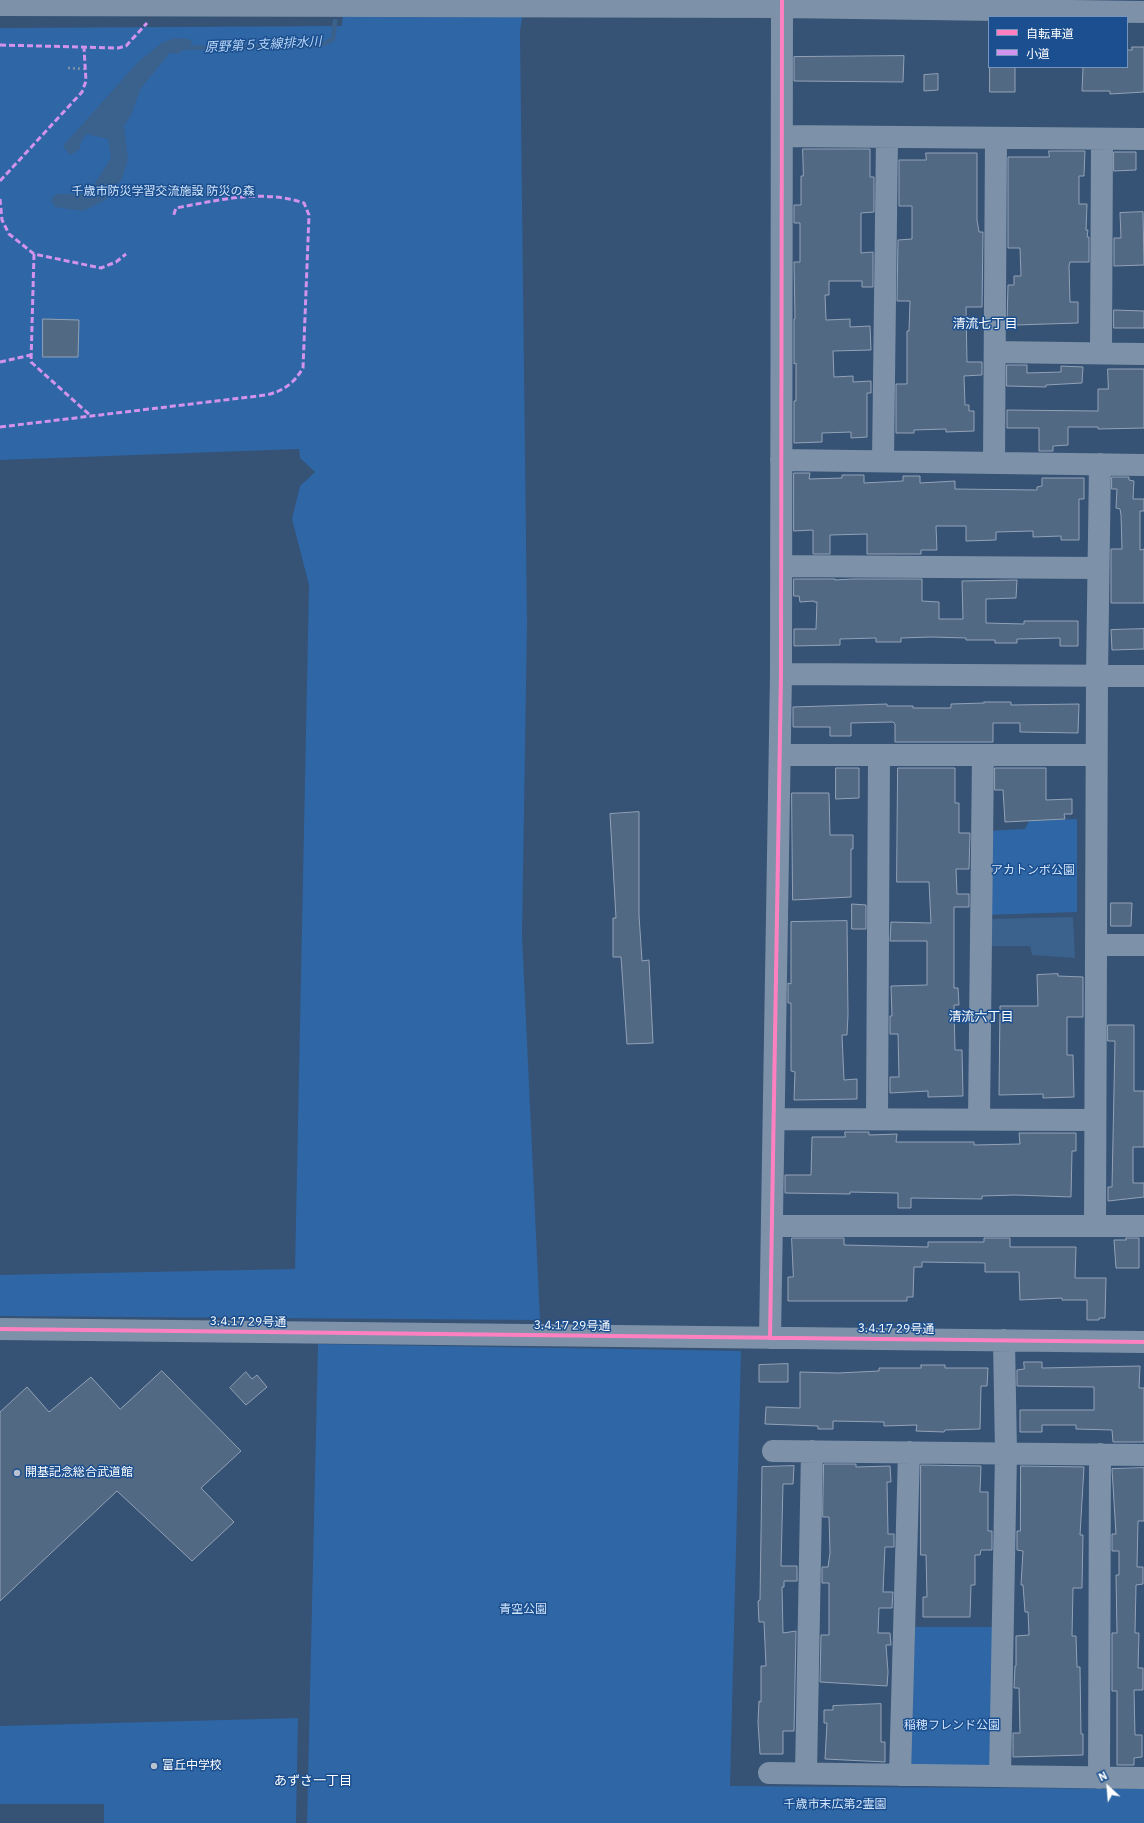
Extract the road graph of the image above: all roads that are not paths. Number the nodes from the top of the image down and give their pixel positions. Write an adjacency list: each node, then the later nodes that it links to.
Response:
1 (782, 3): 2 (street); 3 (street); 4 (street)
2 (0, 5)
3 (1144, 12)
4 (782, 136): 5 (street); 12 (street)
5 (887, 137): 6 (street); 13 (street)
6 (996, 138): 7 (street); 9 (street)
7 (1102, 139): 8 (street); 10 (street)
8 (1144, 139)
9 (995, 352): 10 (street); 14 (street)
10 (1101, 353): 11 (street)
11 (1144, 354)
12 (781, 460): 13 (street); 17 (street)
13 (883, 461): 14 (street)
14 (994, 463): 15 (street)
15 (1100, 464): 16 (street); 18 (street)
16 (1144, 465)
17 (781, 566): 18 (street); 19 (street)
18 (1098, 568): 20 (street)
19 (781, 674): 20 (street); 22 (street)
20 (1096, 675): 21 (street); 25 (street)
21 (1144, 676)
22 (780, 755): 23 (street); 28 (street)
23 (879, 755): 24 (street); 29 (street)
24 (983, 755): 25 (street); 30 (street)
25 (1096, 755): 26 (street)
26 (1096, 944): 27 (street); 31 (street)
27 (1144, 945)
28 (774, 1119): 29 (street); 32 (street)
29 (877, 1119): 30 (street)
30 (979, 1120): 31 (street)
31 (1095, 1120): 33 (street)
32 (772, 1226): 33 (street); 36 (street)
33 (1095, 1226): 34 (street)
34 (1144, 1226)
35 (0, 1329): 36 (street, 3.4.17 29号通)
36 (770, 1338): 37 (street, 3.4.17 29号通)
37 (1004, 1340): 38 (street, 3.4.17 29号通); 42 (street)
38 (1144, 1342)
39 (773, 1451): 40 (street)
40 (812, 1451): 41 (street); 46 (street)
41 (909, 1452): 42 (street); 47 (street)
42 (1006, 1453): 43 (street); 48 (street)
43 (1100, 1454): 44 (street); 49 (street)
44 (1144, 1455)
45 (769, 1773): 46 (street)
46 (806, 1773): 47 (street)
47 (900, 1775): 48 (street)
48 (1000, 1776): 49 (street)
49 (1099, 1778): 50 (street)
50 (1144, 1778)

